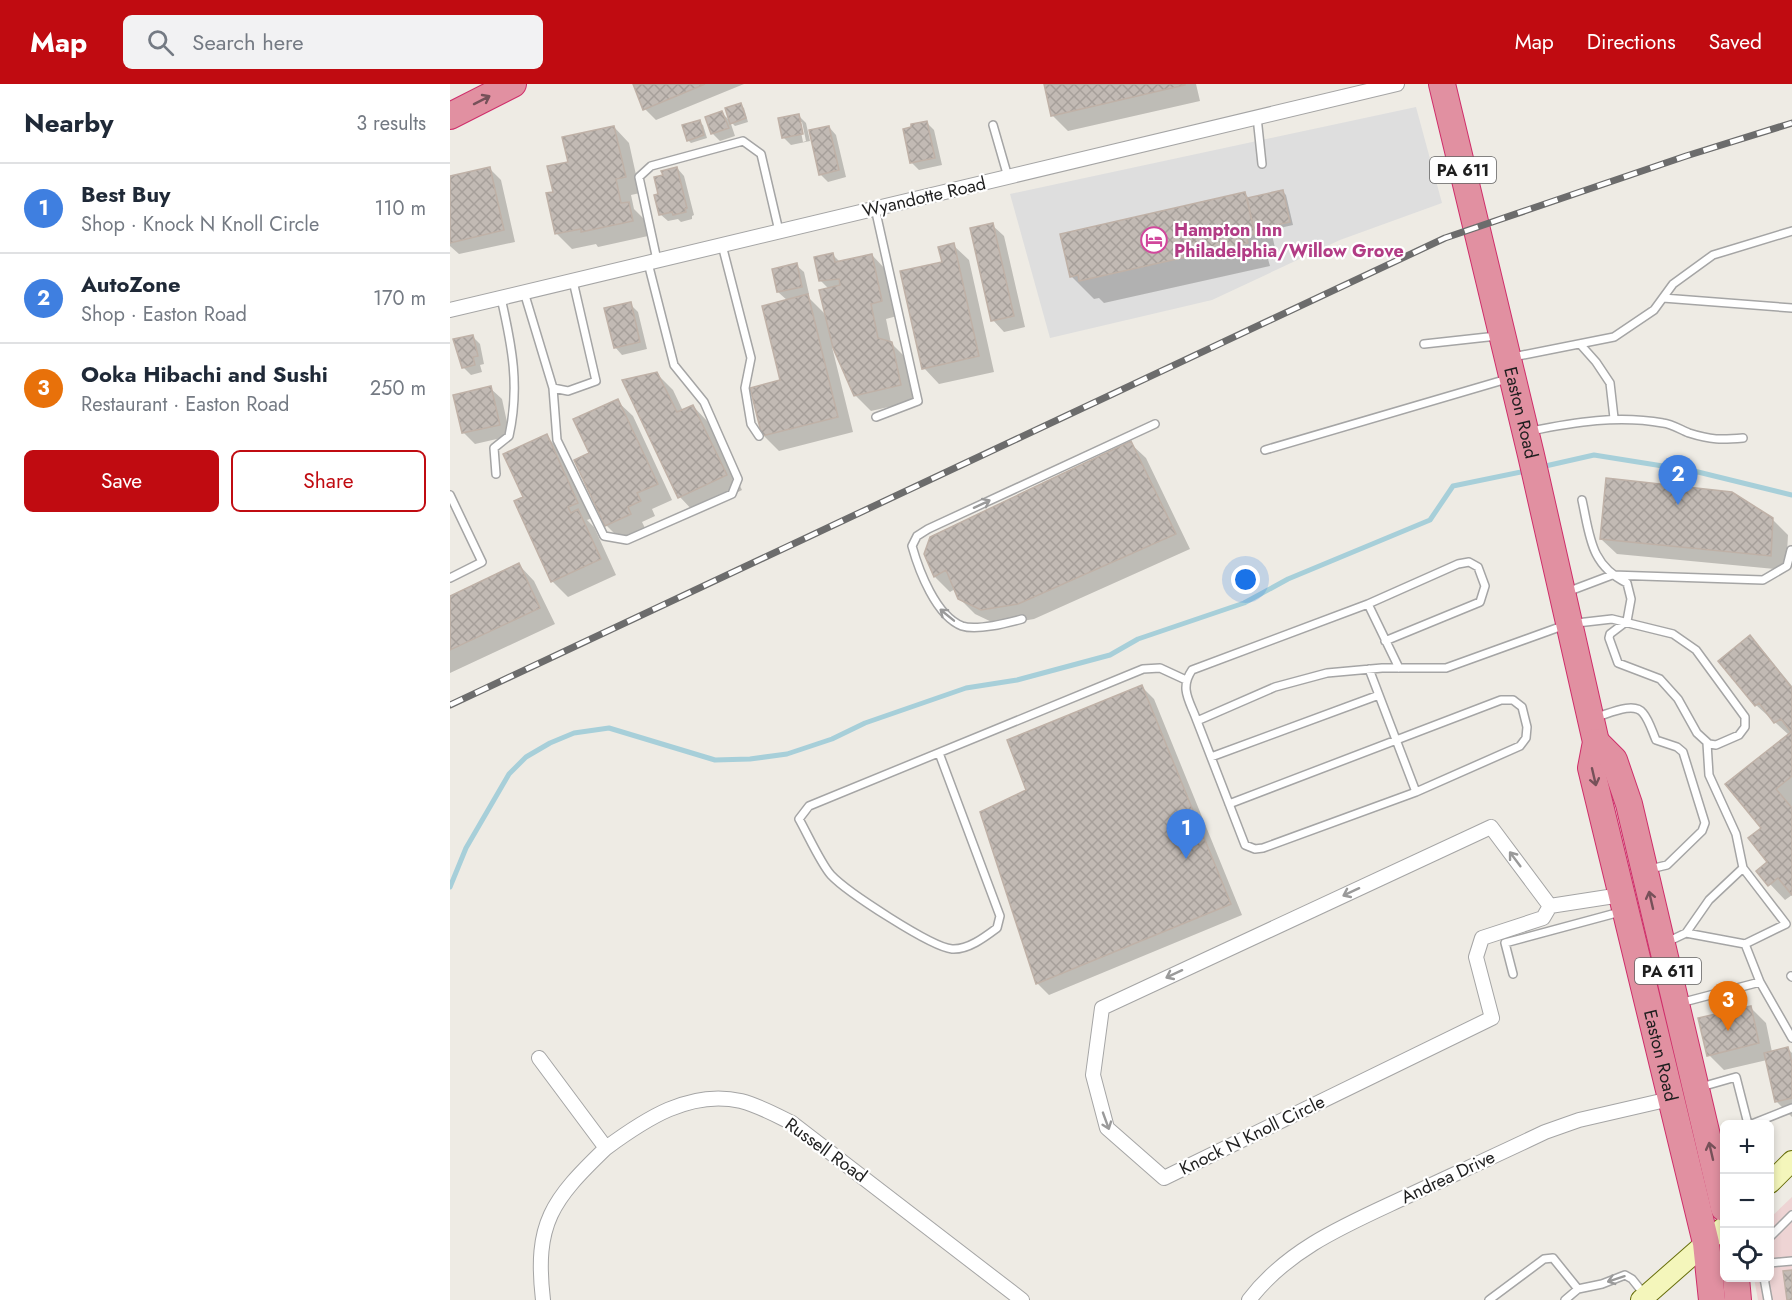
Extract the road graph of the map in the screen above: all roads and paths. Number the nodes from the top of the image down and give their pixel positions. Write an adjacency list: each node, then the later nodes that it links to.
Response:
1 (513, 84): 4 (highway, one-way to 1)
2 (1397, 84): 5 (street, Wyandotte Road)
3 (1444, 85): 22 (highway, Easton Road / PA 611)
4 (450, 116)
5 (1257, 117): 7 (lane); 8 (street, Wyandotte Road)
6 (993, 125): 8 (lane)
7 (1262, 164)
8 (1008, 177): 9 (street, Wyandotte Road)
9 (875, 208): 10 (street, Wyandotte Road); 24 (lane)
10 (779, 231): 12 (street, Wyandotte Road); 13 (lane)
11 (1792, 231): 17 (lane)
12 (722, 245): 13 (street, Wyandotte Road); 27 (lane)
13 (652, 262): 14 (street, Wyandotte Road); 23 (lane)
14 (573, 280): 15 (street, Wyandotte Road); 23 (lane)
15 (524, 292): 16 (street, Wyandotte Road); 23 (lane)
16 (501, 297): 19 (street, Wyandotte Road); 31 (lane)
17 (1663, 298): 18 (lane); 21 (lane)
18 (1792, 308)
19 (450, 310)
20 (1424, 344): 22 (lane)
21 (1580, 344): 22 (lane); 25 (lane)
22 (1507, 357): 29 (highway, Easton Road / PA 611); 30 (lane)
23 (553, 388)
24 (876, 417)
25 (1614, 418): 28 (lane); 29 (lane)
26 (1155, 424): 39 (lane, one-way to 26)
27 (759, 436)
28 (1743, 438)
29 (1528, 443): 37 (highway, Easton Road / PA 611)
30 (1265, 450)
31 (496, 474)
32 (450, 495): 36 (lane)
33 (1582, 500): 35 (lane)
34 (1791, 550): 35 (lane)
35 (1612, 575): 37 (lane); 40 (lane)
36 (450, 578)
37 (1562, 594): 41 (highway, Easton Road / PA 611)
38 (1368, 604): 42 (lane); 42 (lane); 45 (lane)
39 (1022, 619)
40 (1627, 621): 41 (lane); 50 (lane); 50 (lane)
41 (1568, 624): 43 (lane); 48 (highway, Easton Road / PA 611)
42 (1385, 641): 43 (lane)
43 (1399, 668): 44 (lane)
44 (1369, 669): 46 (lane); 47 (lane)
45 (1186, 680): 47 (lane); 51 (lane)
46 (1379, 695): 49 (lane); 52 (lane)
47 (1197, 721): 52 (lane)
48 (1593, 731): 56 (highway, Easton Road / PA 611); 56 (lane); 57 (highway, Easton Road / PA 611, one-way to 57)
49 (1396, 739): 53 (lane); 53 (lane); 54 (lane)
50 (1707, 742): 55 (lane)
51 (939, 753): 51 (lane)
52 (1211, 757): 54 (lane)
53 (1416, 792): 54 (lane)
54 (1229, 804)
55 (1743, 868): 59 (lane); 61 (lane)
56 (1644, 871): 60 (highway, Easton Road / PA 611, one-way to 56)
57 (1623, 903): 58 (street, Knock N Knoll Circle); 62 (lane); 68 (highway, Easton Road / PA 611)
58 (1550, 906): 58 (street, Knock N Knoll Circle, one-way to 58)
59 (1686, 933): 60 (lane); 61 (lane)
60 (1662, 944): 64 (highway, Easton Road / PA 611)
61 (1745, 944): 63 (lane)
62 (1513, 974)
63 (1760, 982): 64 (lane); 65 (lane)
64 (1676, 1004): 67 (highway, Easton Road / PA 611)
65 (1792, 1038)
66 (539, 1058): 72 (street)
67 (1696, 1088): 70 (lane); 75 (highway, Easton Road / PA 611, one-way to 67)
68 (1670, 1099): 78 (highway, Easton Road / PA 611); 87 (street, Andrea Drive)
69 (1792, 1108): 71 (lane)
70 (1749, 1120)
71 (1762, 1120)
72 (606, 1148): 85 (street, Russell Road); 86 (street, Russell Road)
73 (1790, 1168): 74 (street)
74 (1774, 1180)
75 (1720, 1187)
76 (1792, 1215): 77 (lane)
77 (1774, 1233)
78 (1715, 1235): 84 (street); 90 (highway, Easton Road / PA 611)
79 (1792, 1261): 80 (lane)
80 (1774, 1263)
81 (1736, 1282): 91 (highway)
82 (1765, 1282): 92 (lane)
83 (1578, 1289): 84 (lane, one-way to 83); 88 (lane); 89 (lane)
84 (1643, 1298)
85 (543, 1300)
86 (1022, 1300)
87 (1250, 1300)
88 (1489, 1300)
89 (1565, 1300)
90 (1712, 1300)
91 (1738, 1300)
92 (1768, 1300)

